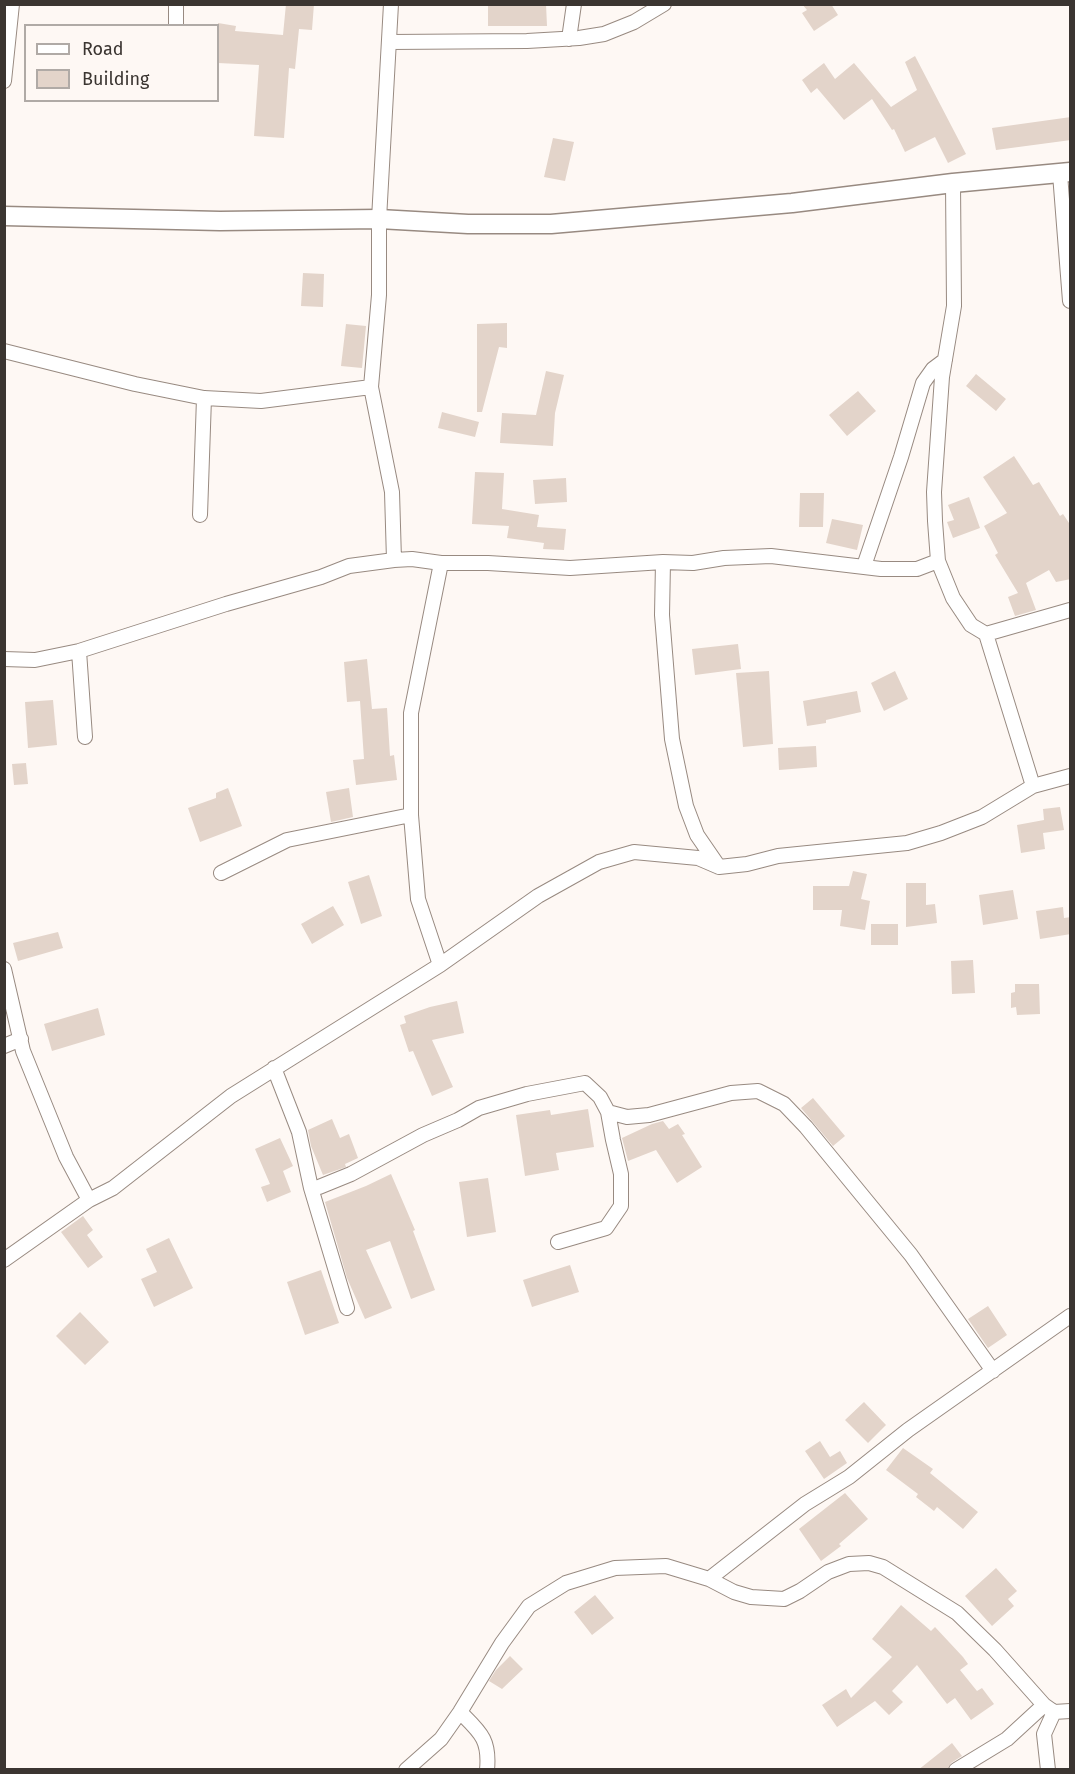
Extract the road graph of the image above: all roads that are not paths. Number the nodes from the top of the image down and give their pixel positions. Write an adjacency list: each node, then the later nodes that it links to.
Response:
1 (176, 4): 6 (street)
2 (392, 4): 8 (street)
3 (574, 4): 7 (street)
4 (664, 4): 7 (street)
5 (9, 10): 9 (street)
6 (176, 24)
7 (568, 39): 8 (street)
8 (390, 42): 13 (street)
9 (4, 81)
10 (1065, 173): 11 (main road); 14 (street)
11 (953, 183): 13 (main road); 16 (street)
12 (4, 216): 13 (main road)
13 (379, 219): 17 (street)
14 (1071, 301)
15 (4, 351): 18 (street)
16 (945, 360): 21 (street); 24 (street)
17 (371, 387): 18 (street); 20 (street)
18 (204, 398): 19 (street)
19 (200, 515)
20 (394, 560): 23 (street); 27 (street)
21 (939, 561): 24 (street); 26 (street)
22 (663, 562): 23 (street); 24 (street); 33 (street)
23 (441, 563): 32 (street)
24 (864, 566)
25 (1071, 610): 26 (street)
26 (986, 634): 31 (street)
27 (79, 651): 28 (street); 29 (street)
28 (4, 659)
29 (86, 737)
30 (1071, 776): 31 (street)
31 (1033, 786): 33 (street)
32 (411, 815): 34 (street); 35 (street)
33 (719, 867): 35 (street)
34 (221, 873)
35 (440, 964): 39 (street)
36 (4, 969): 37 (street)
37 (21, 1039): 38 (street); 42 (street)
38 (4, 1046)
39 (274, 1068): 41 (street); 42 (street)
40 (608, 1112): 41 (street); 43 (street); 47 (street)
41 (311, 1188): 45 (street)
42 (88, 1200): 44 (street)
43 (558, 1242)
44 (4, 1260)
45 (347, 1308)
46 (1071, 1316): 47 (street)
47 (993, 1371): 48 (street)
48 (709, 1579): 49 (street); 51 (street)
49 (1049, 1708): 50 (street); 54 (street); 55 (street)
50 (1071, 1711)
51 (460, 1712): 52 (street); 53 (street)
52 (406, 1770)
53 (487, 1770)
54 (957, 1770)
55 (1048, 1770)

